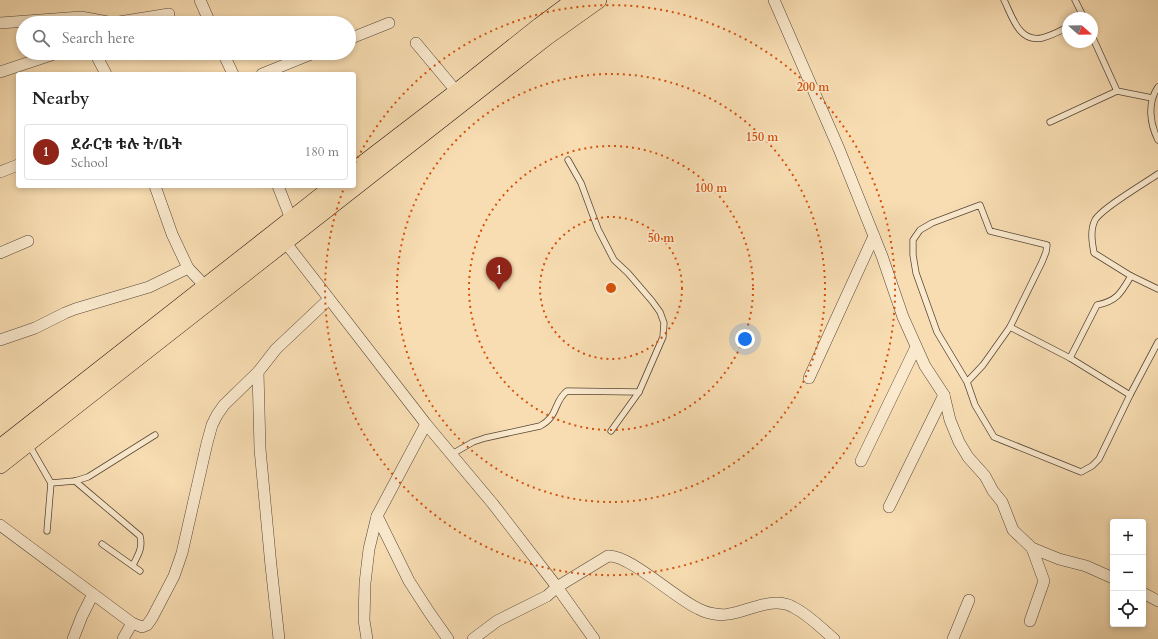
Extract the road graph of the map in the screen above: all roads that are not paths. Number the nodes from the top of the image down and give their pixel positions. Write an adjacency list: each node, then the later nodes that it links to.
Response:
1 (200, 0): 10 (street)
2 (575, 0): 28 (main road)
3 (598, 0): 37 (main road)
4 (774, 0): 44 (street)
5 (1004, 0): 14 (lane)
6 (1076, 0): 7 (lane)
7 (1081, 12)
8 (169, 14): 9 (street)
9 (157, 16)
10 (207, 16)
11 (16, 22): 12 (street)
12 (0, 23)
13 (389, 23): 15 (street)
14 (1062, 30)
15 (356, 36)
16 (416, 43): 28 (street)
17 (1097, 48): 27 (lane)
18 (36, 60): 22 (street)
19 (99, 60): 23 (street)
20 (227, 60): 24 (street)
21 (297, 60): 25 (street)
22 (0, 72)
23 (105, 72)
24 (232, 72)
25 (267, 72)
26 (1158, 87): 29 (lane)
27 (1117, 91): 29 (lane); 30 (lane)
28 (457, 92): 34 (main road)
29 (1152, 98): 31 (lane)
30 (1050, 122)
31 (1158, 140)
32 (568, 160): 60 (lane)
33 (16, 166): 35 (street)
34 (356, 169)
35 (0, 172)
36 (1158, 174): 48 (lane)
37 (356, 180)
38 (156, 188): 47 (street)
39 (279, 188): 42 (street)
40 (331, 188): 42 (main road)
41 (345, 188): 43 (main road)
42 (291, 219): 43 (main road)
43 (281, 236): 49 (main road); 51 (street); 66 (main road)
44 (874, 236): 55 (street); 58 (street)
45 (28, 240): 46 (street)
46 (0, 253)
47 (188, 268): 49 (street); 53 (street)
48 (1131, 276): 50 (lane); 56 (lane)
49 (206, 287): 66 (main road)
50 (1158, 289)
51 (330, 300): 57 (street); 63 (street)
52 (1010, 327): 56 (lane); 59 (lane); 59 (lane)
53 (0, 340)
54 (1158, 342): 62 (lane)
55 (916, 347): 61 (street); 69 (street)
56 (1070, 358): 62 (lane)
57 (258, 372): 88 (street); 91 (street)
58 (809, 378)
59 (967, 382): 62 (lane)
60 (639, 392): 64 (lane); 68 (lane)
61 (944, 395): 73 (street); 78 (street)
62 (1130, 395)
63 (426, 424): 68 (street); 74 (street)
64 (611, 431)
65 (155, 435): 71 (lane)
66 (25, 437): 67 (main road); 70 (main road); 72 (lane)
67 (0, 447)
68 (452, 454): 82 (street)
69 (861, 461)
70 (0, 465)
71 (75, 482): 72 (lane); 79 (lane)
72 (50, 483): 76 (lane)
73 (889, 507)
74 (377, 516): 92 (street); 93 (street)
75 (0, 525): 83 (street)
76 (47, 531)
77 (102, 544): 79 (lane)
78 (1032, 548): 81 (street); 87 (street)
79 (132, 565): 80 (lane)
80 (140, 571)
81 (1110, 577)
82 (557, 587): 94 (street); 95 (street); 96 (street)
83 (93, 594): 88 (street); 89 (street)
84 (1146, 595): 86 (street)
85 (969, 600): 97 (street)
86 (1158, 601)
87 (1030, 621)
88 (132, 623): 90 (street)
89 (73, 639)
90 (123, 639)
91 (279, 639)
92 (366, 639)
93 (448, 639)
94 (473, 639)
95 (594, 639)
96 (834, 639)
97 (953, 639)

